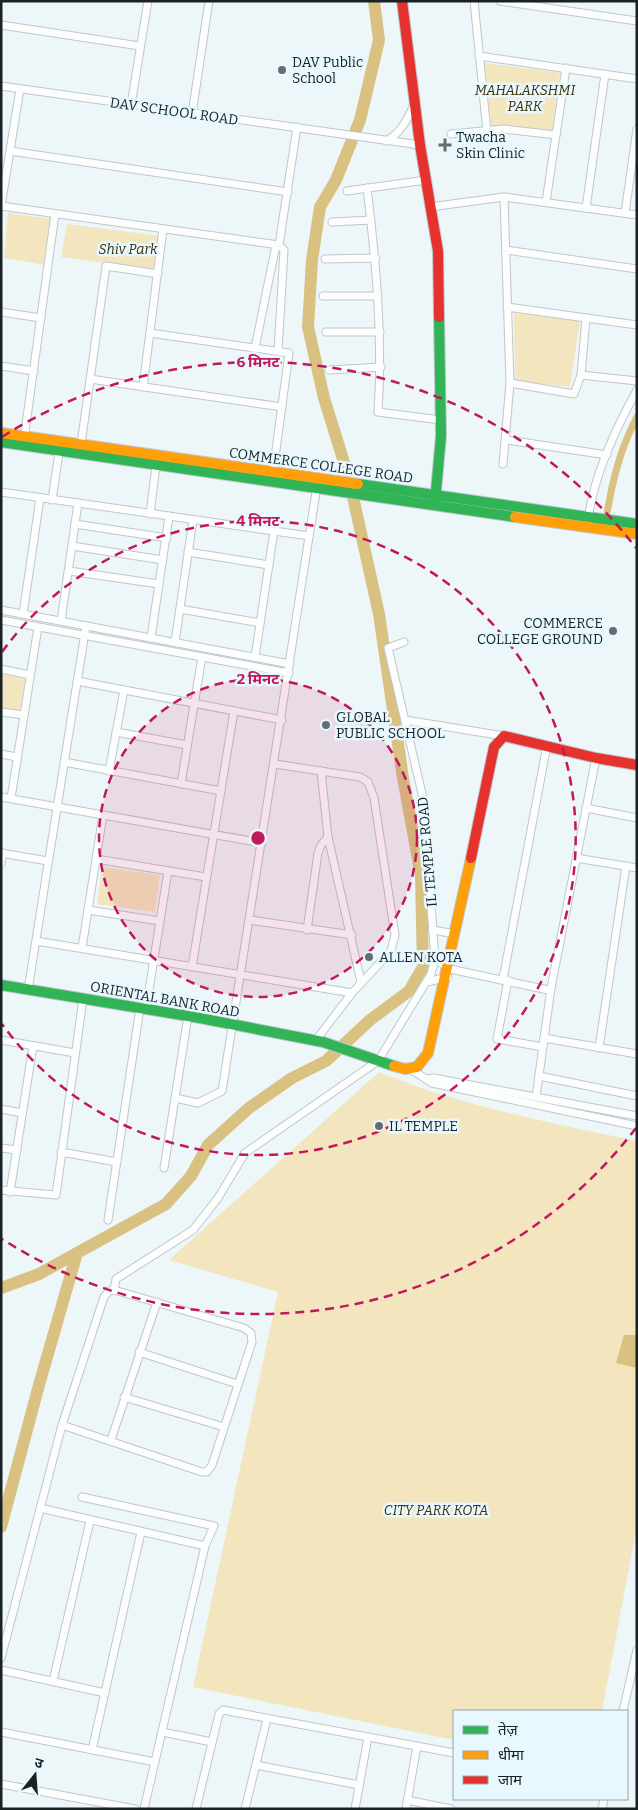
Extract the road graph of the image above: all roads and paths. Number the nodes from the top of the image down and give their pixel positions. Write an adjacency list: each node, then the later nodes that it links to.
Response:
1 (148, 1): 8 (street)
2 (209, 1): 17 (street)
3 (402, 1): 15 (street)
4 (474, 1): 9 (street)
5 (500, 1): 6 (street)
6 (637, 21)
7 (1, 25): 8 (street)
8 (140, 46): 16 (street)
9 (479, 56): 10 (street); 20 (street)
10 (566, 68): 11 (street); 22 (street)
11 (605, 74): 12 (street); 35 (street)
12 (637, 79)
13 (1, 86): 14 (street, DAV SCHOOL ROAD)
14 (20, 89): 16 (street, DAV SCHOOL ROAD); 25 (street)
15 (415, 104): 23 (street); 24 (street)
16 (131, 105): 17 (street, DAV SCHOOL ROAD)
17 (192, 114): 18 (street, DAV SCHOOL ROAD)
18 (297, 127): 23 (street, DAV SCHOOL ROAD); 30 (street)
19 (637, 129): 26 (street)
20 (487, 132): 21 (street); 22 (street)
21 (451, 134)
22 (556, 136): 32 (street)
23 (386, 141): 24 (street, DAV SCHOOL ROAD)
24 (420, 145): 27 (street)
25 (10, 151): 30 (street); 33 (street)
26 (635, 156): 36 (street)
27 (426, 180): 28 (street); 34 (street)
28 (367, 188): 29 (street); 39 (street)
29 (347, 191)
30 (288, 192): 42 (street)
31 (504, 197): 32 (street); 34 (street); 43 (street)
32 (546, 202): 35 (street)
33 (1, 206): 37 (street)
34 (430, 207): 71 (street)
35 (586, 208): 36 (street)
36 (625, 213): 38 (street)
37 (55, 214): 41 (street); 52 (street)
38 (637, 215)
39 (371, 220): 40 (street); 45 (street)
40 (332, 222)
41 (164, 229): 42 (street); 47 (street)
42 (277, 245): 58 (street); 59 (street)
43 (506, 250): 46 (street); 50 (street)
44 (325, 258): 45 (street)
45 (376, 258): 49 (street)
46 (637, 269)
47 (158, 274): 57 (street); 65 (street)
48 (322, 296): 49 (street)
49 (378, 296): 56 (street)
50 (508, 307): 53 (street); 67 (street)
51 (1, 312): 52 (street)
52 (41, 318): 63 (street)
53 (586, 318): 54 (street); 64 (street)
54 (637, 325)
55 (326, 332): 56 (street)
56 (380, 332): 61 (street)
57 (150, 333): 58 (street); 68 (street)
58 (255, 348): 59 (street)
59 (278, 351): 70 (street)
60 (1, 366): 63 (street)
61 (381, 367): 62 (street); 71 (street)
62 (329, 370)
63 (34, 371): 73 (street)
64 (581, 375): 66 (street); 67 (street)
65 (90, 380): 68 (street); 76 (street)
66 (637, 381)
67 (510, 384): 74 (street)
68 (143, 387): 70 (street)
69 (637, 390): 78 (street)
70 (282, 407): 81 (street)
71 (441, 420): 86 (street)
72 (1, 433): 73 (street)
73 (24, 440): 75 (street); 77 (street)
74 (507, 440): 78 (street); 79 (street)
75 (1, 442)
76 (82, 444): 77 (street, COMMERCE COLLEGE ROAD); 81 (street, COMMERCE COLLEGE ROAD)
77 (60, 446): 80 (street); 85 (street)
78 (606, 454): 91 (street)
79 (503, 464)
80 (156, 466): 82 (street); 88 (street)
81 (273, 472): 82 (street, COMMERCE COLLEGE ROAD)
82 (318, 483): 86 (street); 96 (street)
83 (1, 492): 84 (street)
84 (40, 498): 85 (street); 106 (street)
85 (52, 500): 87 (street)
86 (435, 500): 91 (street)
87 (78, 503): 88 (street); 92 (street)
88 (150, 514): 89 (street)
89 (169, 516): 90 (street); 97 (street)
90 (193, 520): 94 (street); 99 (street)
91 (588, 522): 93 (street); 95 (street)
92 (75, 524): 97 (street); 98 (street)
93 (637, 524)
94 (274, 531): 96 (street); 101 (street)
95 (637, 534)
96 (309, 536): 118 (street)
97 (167, 538): 100 (street)
98 (72, 546): 100 (street); 102 (street)
99 (188, 552): 101 (street); 104 (street)
100 (163, 560): 103 (street)
101 (269, 565): 109 (street)
102 (69, 571): 103 (street); 108 (street)
103 (159, 584): 113 (street)
104 (180, 609): 109 (street); 114 (street)
105 (1, 610): 106 (street)
106 (23, 614): 108 (street)
107 (1, 620): 111 (street)
108 (61, 621): 110 (street)
109 (260, 623): 117 (street)
110 (86, 626): 112 (street); 113 (street)
111 (38, 627): 112 (street); 121 (street)
112 (84, 635): 116 (street); 122 (street)
113 (150, 638): 114 (street)
114 (175, 642): 117 (street)
115 (404, 642): 129 (street, IL TEMPLE ROAD)
116 (202, 657): 120 (street); 124 (street)
117 (255, 657): 118 (street)
118 (290, 664): 120 (street)
119 (1, 669): 121 (street)
120 (289, 674): 128 (street)
121 (30, 675): 127 (street)
122 (77, 681): 123 (street); 137 (street)
123 (124, 690): 124 (street); 130 (street)
124 (194, 703): 125 (street); 132 (street)
125 (234, 711): 128 (street); 143 (street)
126 (1, 712): 127 (street)
127 (24, 715): 135 (street)
128 (282, 720): 138 (street)
129 (405, 720): 131 (street); 166 (street, IL TEMPLE ROAD)
130 (116, 732): 132 (street); 140 (street)
131 (504, 736): 133 (street); 167 (street)
132 (188, 745): 142 (street)
133 (547, 745): 136 (street); 176 (street)
134 (1, 754): 135 (street)
135 (17, 757): 145 (street)
136 (596, 758): 139 (street); 147 (street)
137 (64, 762): 140 (street); 146 (street)
138 (275, 764): 141 (street); 152 (street)
139 (637, 765)
140 (109, 771): 142 (street)
141 (321, 771): 151 (street); 177 (street)
142 (181, 784): 143 (street)
143 (221, 791): 150 (street)
144 (1, 797): 145 (street)
145 (10, 798): 146 (street)
146 (57, 807): 148 (street); 156 (street)
147 (586, 808): 149 (street); 154 (street)
148 (103, 815): 150 (street); 155 (street)
149 (637, 818)
150 (213, 834): 152 (street); 161 (street)
151 (328, 836): 165 (street); 168 (street)
152 (262, 842): 163 (street)
153 (2, 853): 156 (street); 157 (street)
154 (576, 858): 158 (street); 180 (street)
155 (96, 859): 160 (street); 162 (street)
156 (48, 861): 169 (street)
157 (1, 864)
158 (626, 866): 159 (street); 192 (street)
159 (637, 868)
160 (168, 871): 161 (street); 164 (street)
161 (206, 877): 173 (street)
162 (88, 910): 164 (street); 170 (street)
163 (250, 920): 165 (street); 175 (street)
164 (160, 921): 172 (street)
165 (307, 930): 168 (street)
166 (433, 930): 167 (street); 171 (street, IL TEMPLE ROAD)
167 (454, 934): 174 (street)
168 (352, 936): 177 (street)
169 (36, 941): 170 (street); 181 (street)
170 (82, 948): 172 (street)
171 (435, 959): 174 (street); 178 (street, IL TEMPLE ROAD)
172 (154, 960): 173 (street); 184 (street)
173 (192, 966): 175 (street)
174 (449, 973): 176 (street); 178 (street); 196 (street)
175 (242, 975): 182 (street); 186 (street)
176 (506, 980): 180 (street); 191 (street)
177 (361, 982): 182 (street)
178 (427, 982): 195 (street, IL TEMPLE ROAD)
179 (1, 985): 181 (street, ORIENTAL BANK ROAD)
180 (551, 988): 187 (street)
181 (28, 990): 183 (street, ORIENTAL BANK ROAD)
182 (352, 993): 189 (street)
183 (83, 999): 184 (street, ORIENTAL BANK ROAD); 193 (street)
184 (143, 1009): 185 (street, ORIENTAL BANK ROAD); 209 (street)
185 (188, 1016): 186 (street, ORIENTAL BANK ROAD); 201 (street)
186 (234, 1024): 189 (street, ORIENTAL BANK ROAD); 201 (street)
187 (544, 1038): 191 (street); 192 (street)
188 (1, 1040): 190 (street)
189 (320, 1041): 195 (street, ORIENTAL BANK ROAD)
190 (33, 1046): 193 (street); 203 (street)
191 (543, 1048): 197 (street)
192 (598, 1048): 194 (street)
193 (75, 1053): 208 (street)
194 (637, 1054)
195 (378, 1061): 196 (street, ORIENTAL BANK ROAD); 214 (street)
196 (412, 1070): 198 (street)
197 (539, 1076): 199 (street); 200 (street)
198 (427, 1079): 200 (street); 205 (street)
199 (637, 1096)
200 (536, 1097): 204 (street)
201 (175, 1098): 210 (street)
202 (1, 1109): 203 (street)
203 (22, 1113): 207 (street)
204 (636, 1114)
205 (637, 1126)
206 (1, 1148): 207 (street)
207 (16, 1150): 212 (street)
208 (61, 1152): 209 (street); 212 (street)
209 (117, 1162): 213 (street)
210 (164, 1168)
211 (1, 1190): 212 (street)
212 (10, 1192)
213 (108, 1220)
214 (114, 1290): 215 (street); 219 (street)
215 (157, 1302): 216 (street); 217 (street)
216 (139, 1352): 217 (street); 218 (street)
217 (237, 1384): 220 (street)
218 (124, 1397): 220 (street); 221 (street)
219 (62, 1425): 221 (street); 223 (street)
220 (224, 1427): 221 (street)
221 (111, 1440)
222 (82, 1497): 226 (street)
223 (40, 1508): 224 (street); 228 (street)
224 (90, 1520): 225 (street); 230 (street)
225 (141, 1532): 226 (street); 231 (street)
226 (206, 1546): 235 (street)
227 (637, 1650): 232 (street)
228 (1, 1658)
229 (1, 1670): 230 (street)
230 (53, 1681): 231 (street)
231 (105, 1692): 239 (street)
232 (623, 1710)
233 (267, 1719): 236 (street); 237 (street); 242 (street)
234 (1, 1732): 239 (street)
235 (162, 1732): 237 (street); 241 (street)
236 (368, 1737): 238 (street); 244 (street)
237 (212, 1742): 248 (street)
238 (417, 1746): 240 (street); 245 (street)
239 (92, 1750): 241 (street)
240 (453, 1753)
241 (154, 1762): 247 (street)
242 (256, 1765): 244 (street); 249 (street)
243 (1, 1784): 246 (street)
244 (360, 1785): 250 (street)
245 (407, 1800): 251 (street); 252 (street)
246 (135, 1809)
247 (144, 1809)
248 (196, 1809)
249 (245, 1809)
250 (355, 1809)
251 (406, 1809)
252 (451, 1809)

